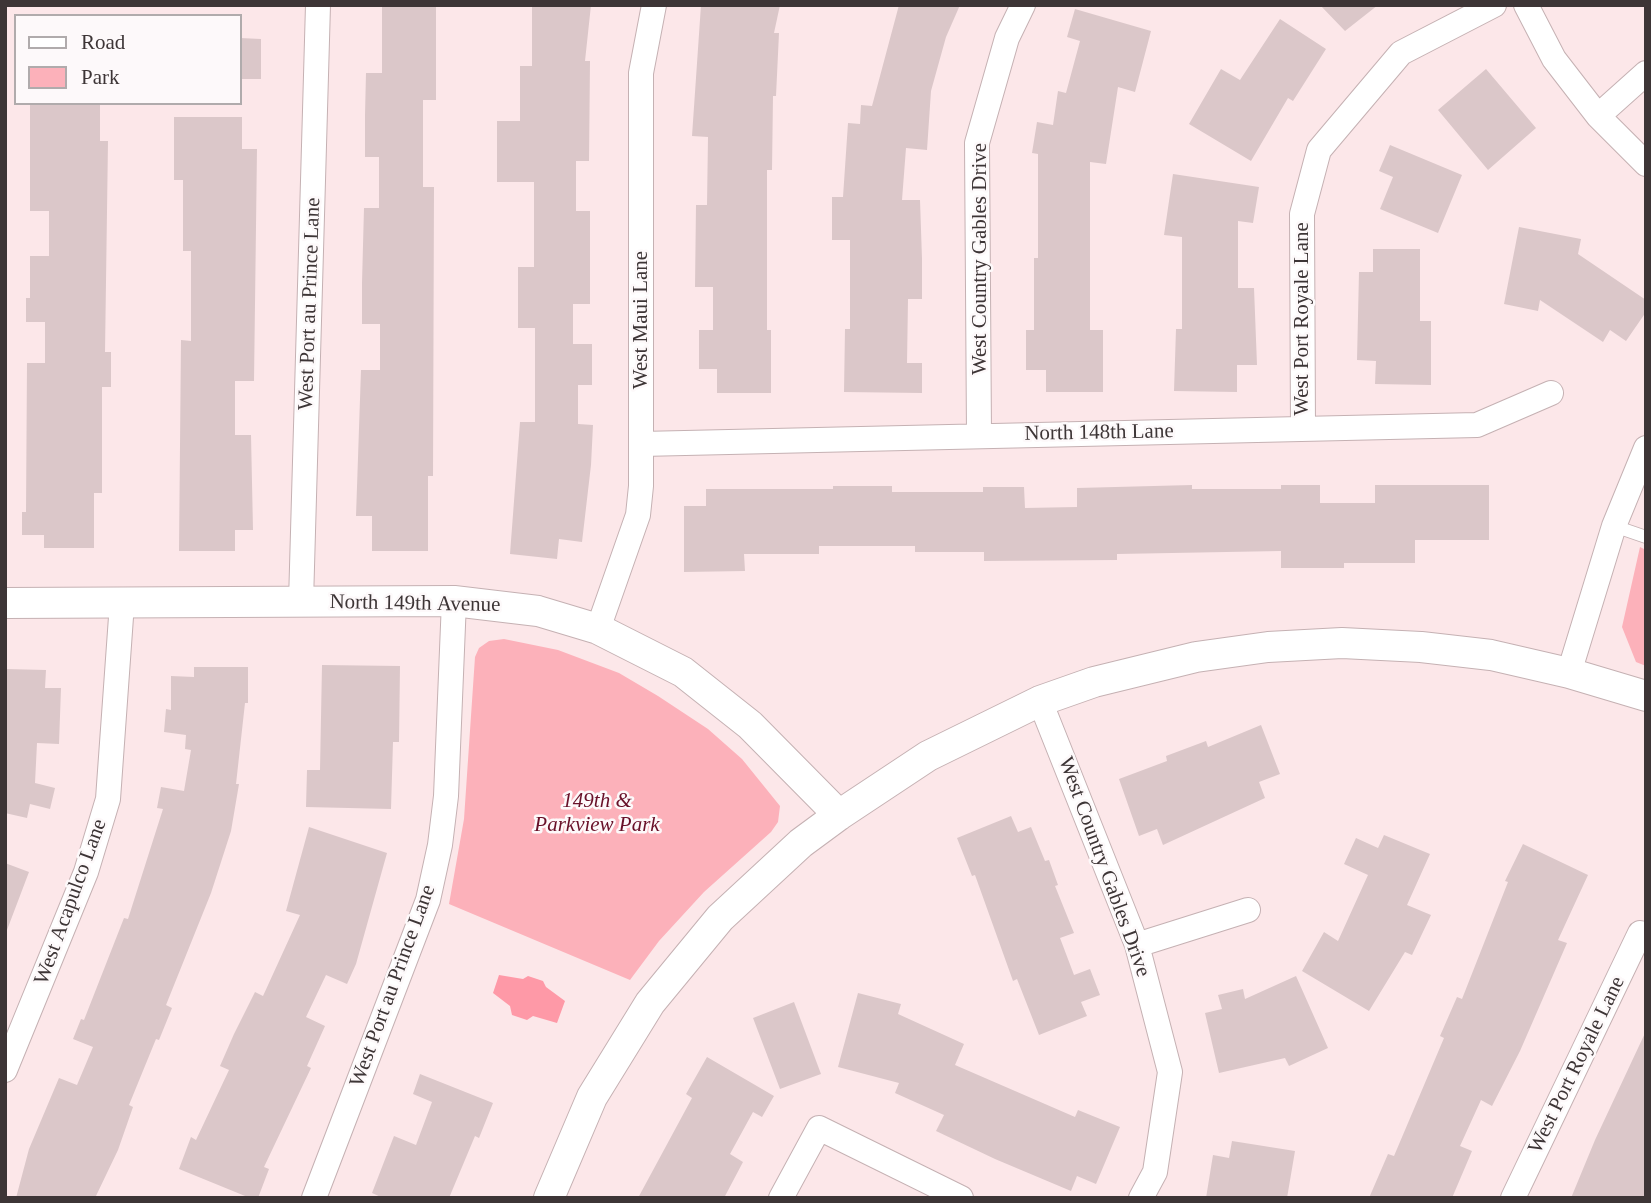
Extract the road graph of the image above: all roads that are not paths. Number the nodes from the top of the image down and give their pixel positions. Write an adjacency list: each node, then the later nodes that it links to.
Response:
1 (318, 5): 17 (street, West Port au Prince Lane)
2 (654, 5): 12 (street, West Maui Lane)
3 (1023, 5): 11 (street, West Country Gables Drive)
4 (1494, 5): 10 (street, West Port Royale Lane)
5 (1526, 5): 7 (street)
6 (1646, 73): 7 (street)
7 (1598, 116): 8 (street)
8 (1646, 164)
9 (1550, 393): 10 (street, North 148th Lane)
10 (1303, 429): 11 (street, North 148th Lane)
11 (979, 435): 12 (street, North 148th Lane)
12 (641, 444): 20 (street, West Maui Lane)
13 (1646, 448): 14 (street)
14 (1614, 526): 15 (lane); 21 (street)
15 (1646, 537)
16 (454, 601): 17 (street, North 149th Avenue); 20 (street, North 149th Avenue); 29 (street, West Port au Prince Lane)
17 (301, 602): 19 (street, North 149th Avenue)
18 (5, 603): 19 (street, North 149th Avenue)
19 (122, 603): 28 (street, West Acapulco Lane)
20 (598, 629): 24 (street, North 149th Avenue)
21 (1570, 673): 22 (street); 23 (street)
22 (1646, 696)
23 (1041, 701): 24 (street); 27 (street, West Country Gables Drive)
24 (839, 815): 30 (street)
25 (1248, 910): 27 (street)
26 (1643, 934): 34 (street, West Port Royale Lane)
27 (1137, 945): 33 (street, West Country Gables Drive)
28 (5, 1070)
29 (314, 1198)
30 (549, 1198)
31 (780, 1198): 32 (street)
32 (961, 1198)
33 (1141, 1198)
34 (1513, 1198)

